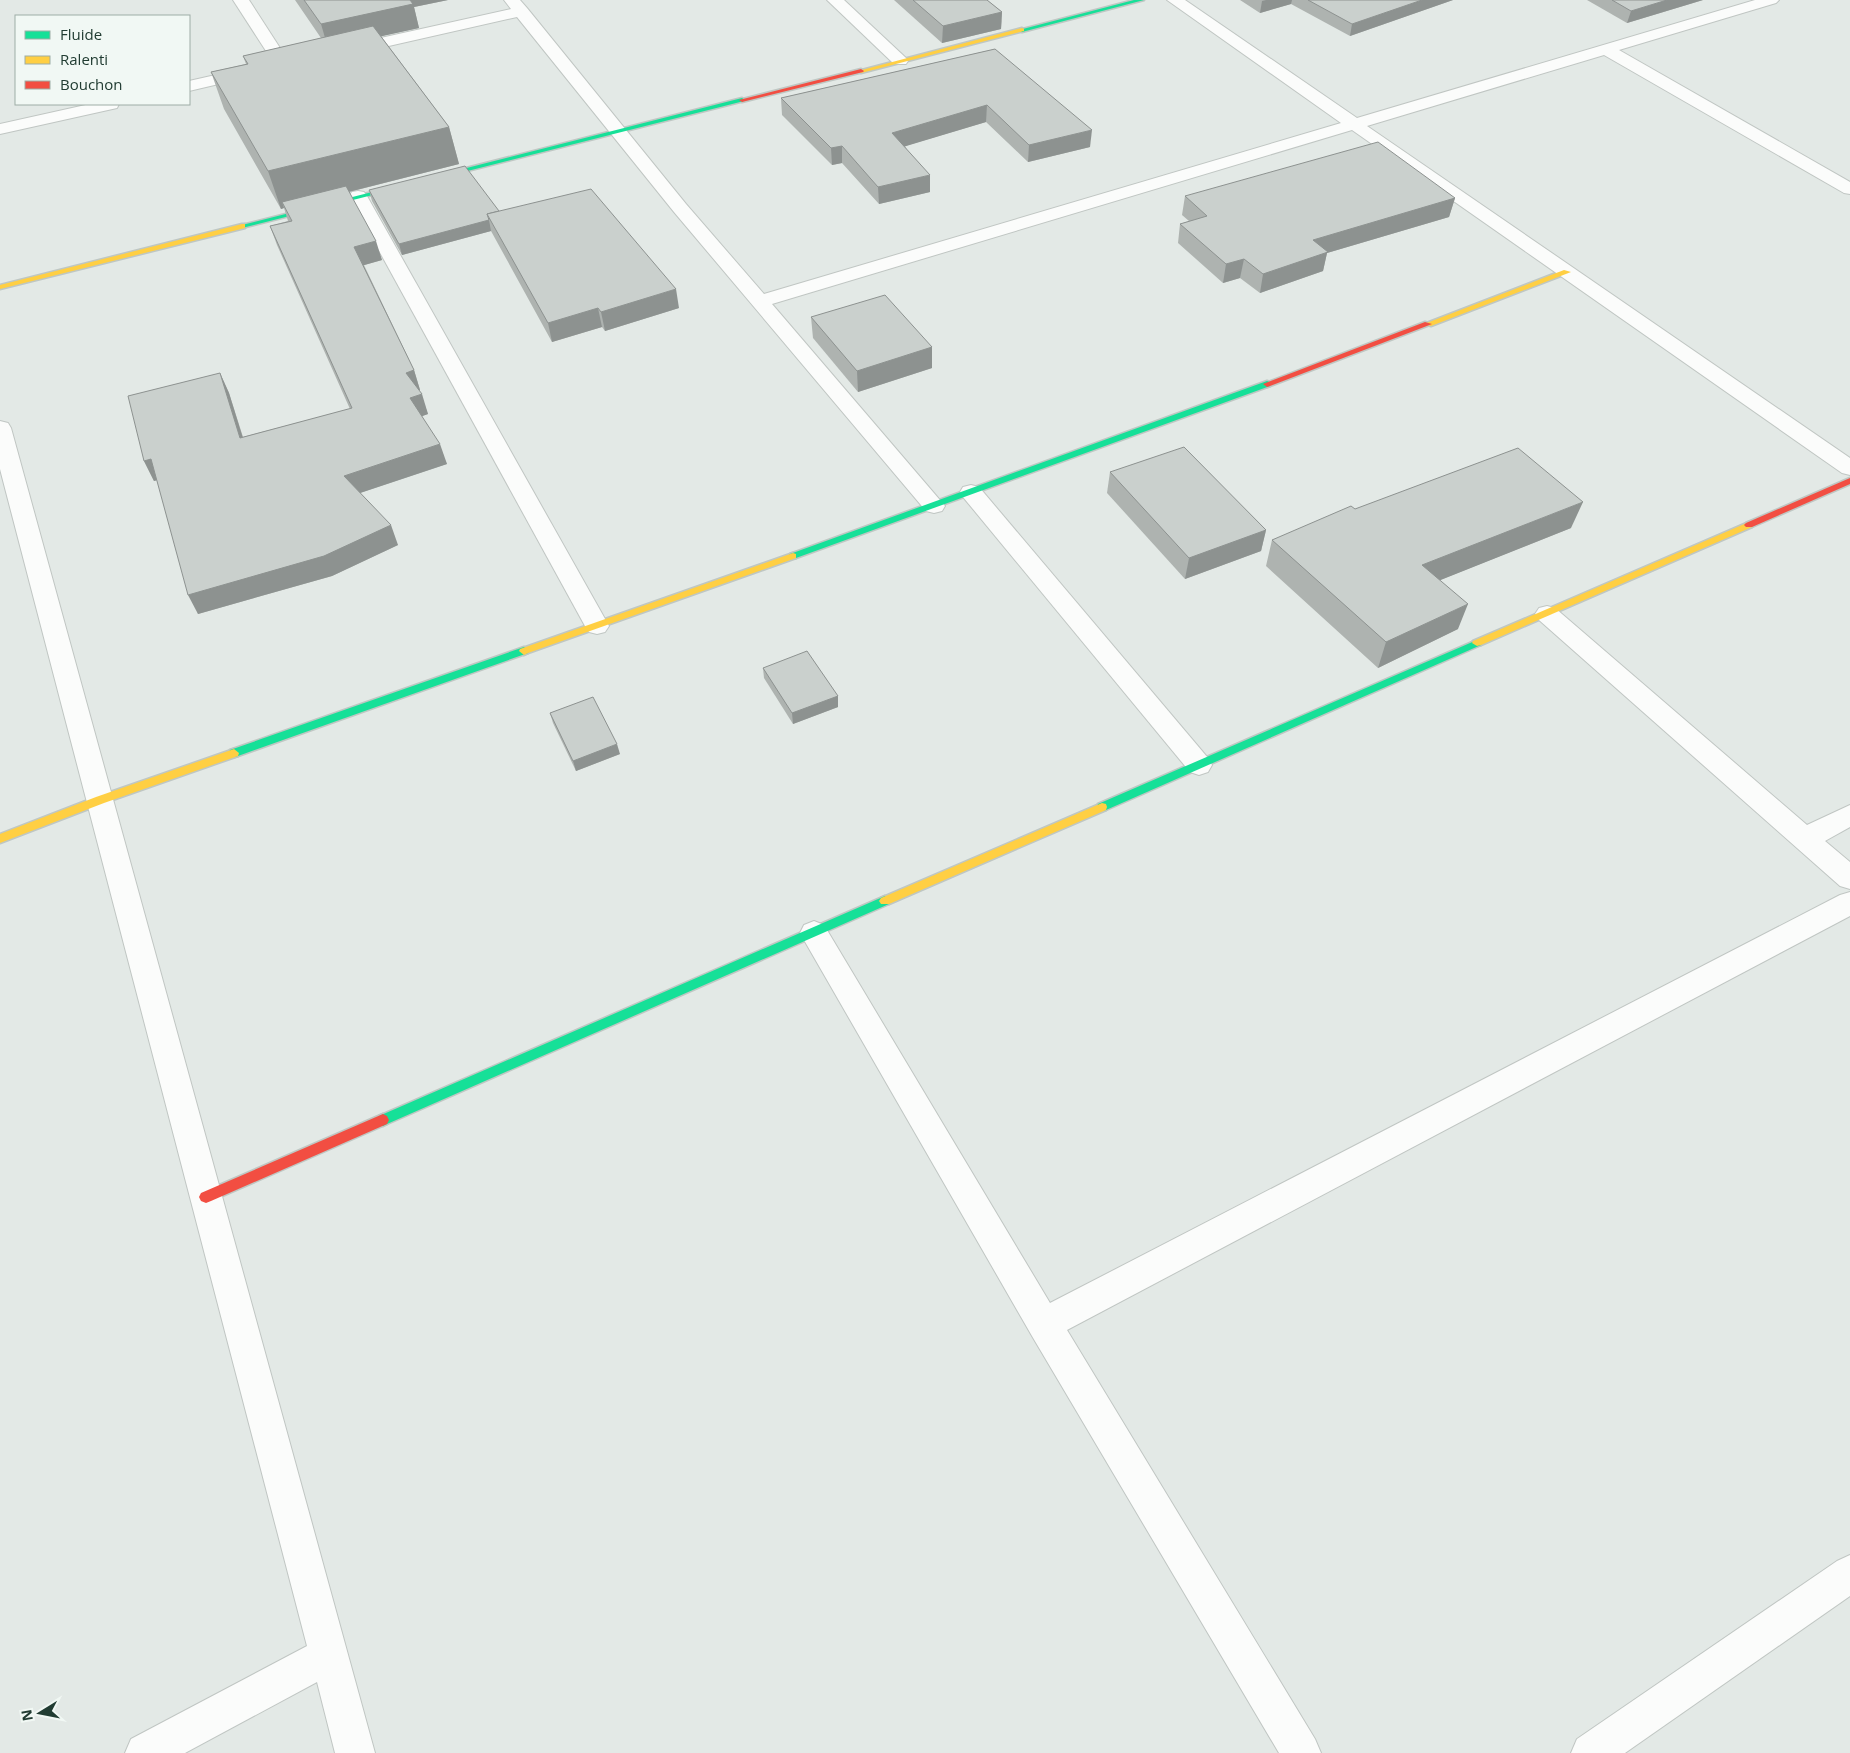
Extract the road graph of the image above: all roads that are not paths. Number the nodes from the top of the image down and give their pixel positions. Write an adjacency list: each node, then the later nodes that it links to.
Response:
1 (241, 0): 11 (street)
2 (835, 0): 10 (street)
3 (1141, 0): 10 (street)
4 (1175, 0): 14 (street)
5 (1771, 0): 7 (street)
6 (517, 6): 8 (street); 16 (street)
7 (1605, 49): 14 (street); 18 (street)
8 (331, 54)
9 (302, 60): 11 (street)
10 (900, 61): 16 (street)
11 (283, 65): 12 (street)
12 (190, 86)
13 (107, 105): 15 (street)
14 (1353, 123): 21 (street); 23 (street)
15 (0, 129)
16 (618, 132): 20 (street); 23 (street)
17 (1850, 170): 18 (street)
18 (1828, 177): 19 (street)
19 (1850, 189)
20 (358, 196): 22 (street); 30 (street)
21 (1567, 272): 25 (street); 27 (street)
22 (0, 287)
23 (760, 301): 28 (street)
24 (0, 428): 32 (street)
25 (1850, 468)
26 (1850, 481): 29 (street)
27 (972, 492): 28 (street); 31 (street)
28 (934, 506): 30 (street)
29 (1547, 614): 31 (street); 35 (street)
30 (597, 626): 32 (street)
31 (1199, 765): 38 (street)
32 (100, 800): 34 (street); 39 (street)
33 (1850, 816): 35 (street)
34 (0, 839)
35 (1806, 839): 36 (street)
36 (1850, 878)
37 (1850, 903): 40 (street)
38 (814, 933): 39 (street); 40 (street)
39 (206, 1197): 42 (street)
40 (1044, 1324): 45 (street)
41 (1850, 1574): 46 (street)
42 (329, 1655): 43 (street); 44 (street)
43 (145, 1753)
44 (355, 1753)
45 (1301, 1753)
46 (1591, 1753)

